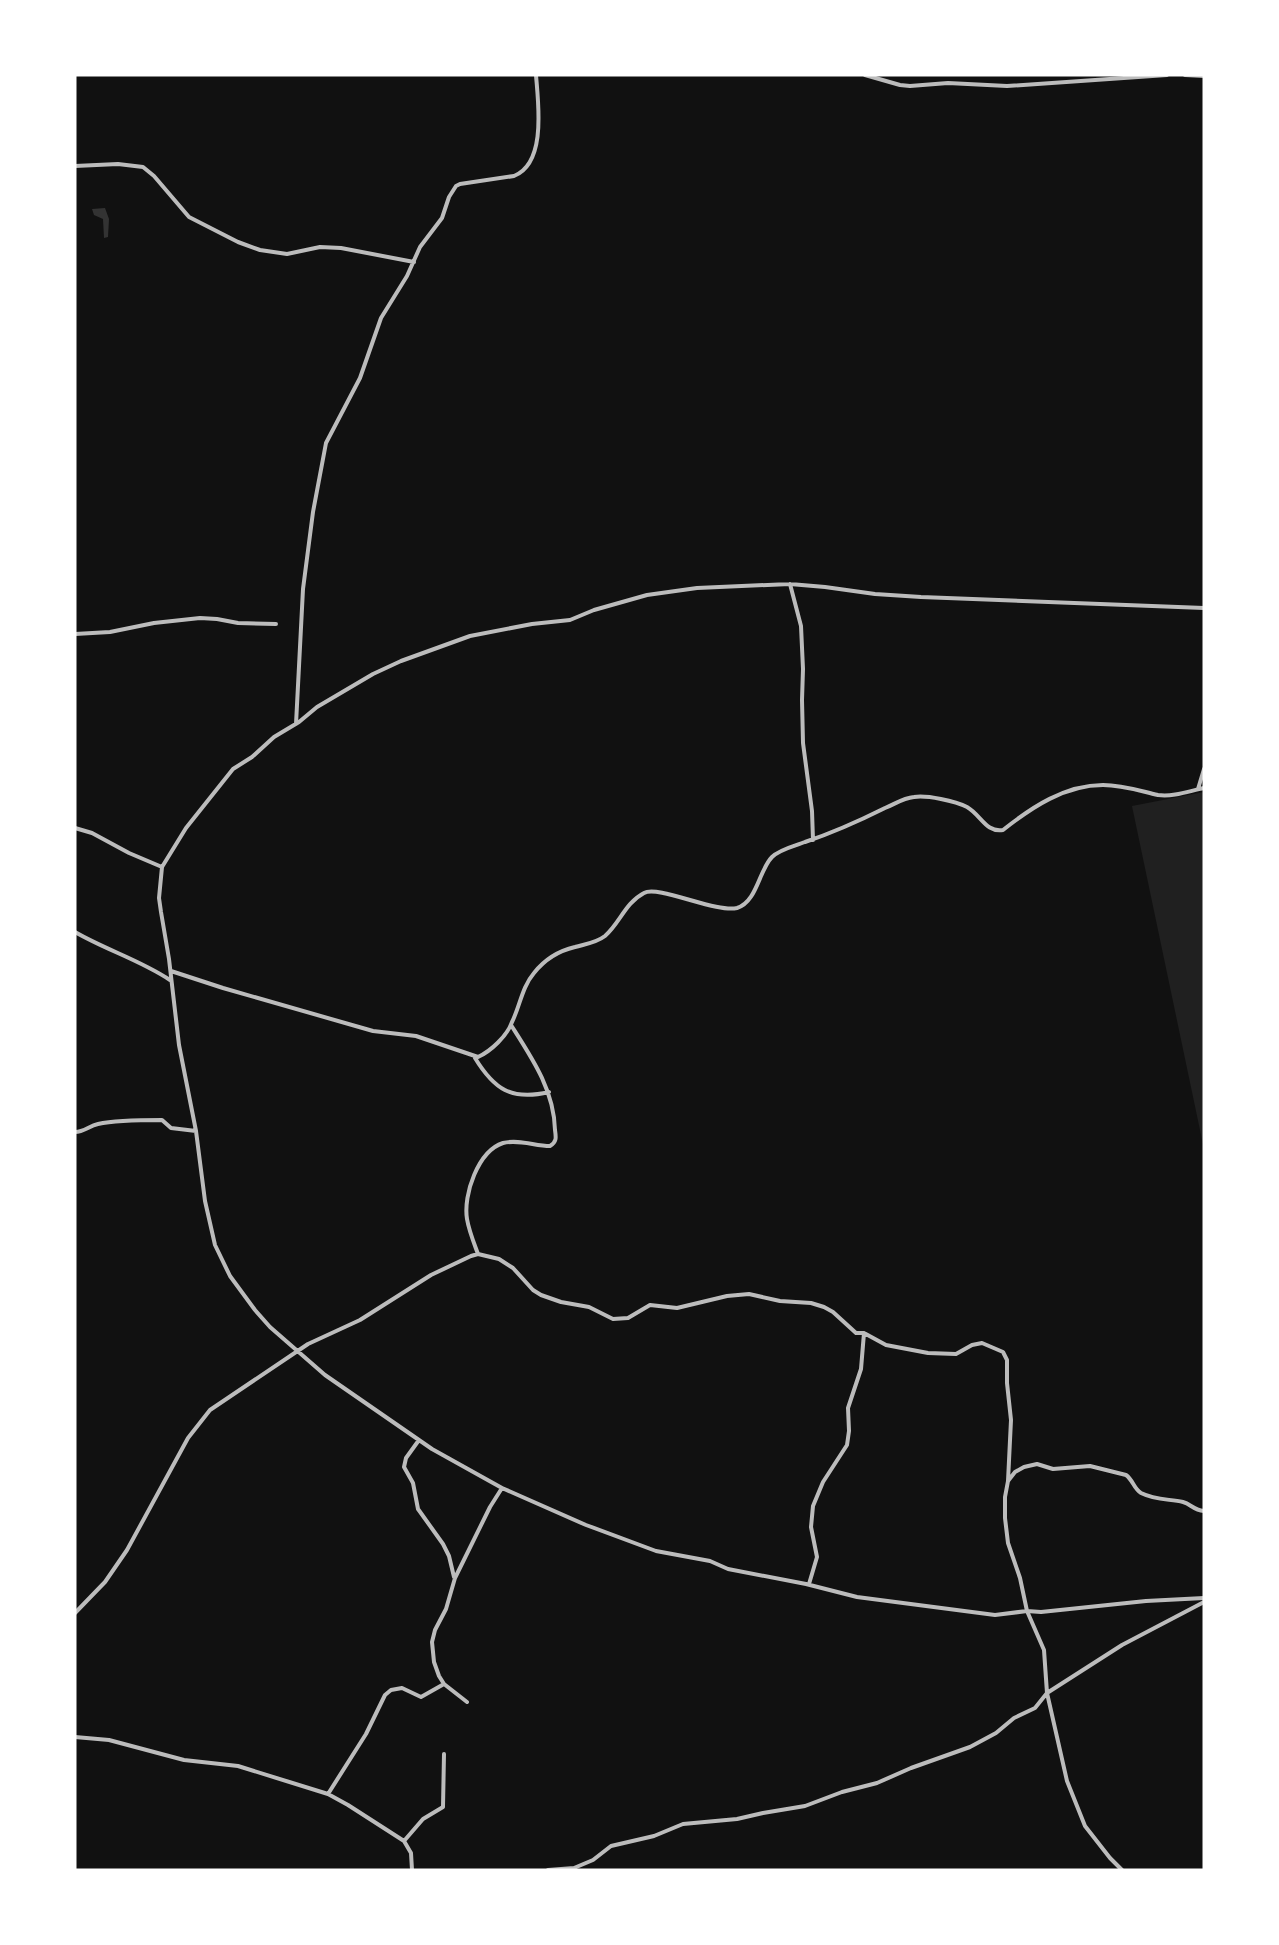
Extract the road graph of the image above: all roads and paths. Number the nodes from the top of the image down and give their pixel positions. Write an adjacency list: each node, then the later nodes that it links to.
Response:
1 (536, 75): 7 (street)
2 (865, 75): 3 (street)
3 (1167, 75)
4 (1185, 75): 5 (street)
5 (1204, 76)
6 (75, 166): 7 (street)
7 (414, 262): 12 (street)
8 (790, 584): 9 (street); 12 (street); 17 (street)
9 (1204, 608)
10 (276, 624): 11 (street)
11 (75, 634)
12 (296, 724): 18 (street)
13 (1204, 769): 15 (street)
14 (1204, 788): 15 (street)
15 (1198, 789): 17 (street)
16 (75, 828): 18 (street)
17 (813, 840): 22 (street)
18 (162, 867): 20 (street)
19 (75, 932): 21 (street)
20 (170, 970): 21 (street); 23 (street)
21 (170, 980): 25 (street)
22 (511, 1025): 23 (street); 24 (street)
23 (475, 1057): 24 (street)
24 (549, 1092): 27 (street)
25 (196, 1131): 26 (street); 29 (street)
26 (75, 1132)
27 (478, 1254): 28 (street); 29 (street)
28 (864, 1333): 31 (street); 35 (street)
29 (297, 1351): 30 (street); 38 (street)
30 (419, 1440): 32 (street); 34 (street)
31 (1008, 1481): 33 (street); 37 (street)
32 (502, 1488): 34 (street); 35 (street)
33 (1204, 1511)
34 (454, 1578): 39 (street)
35 (809, 1584): 37 (street)
36 (1204, 1600): 37 (street); 40 (street)
37 (1027, 1611): 40 (street)
38 (75, 1613)
39 (444, 1684): 41 (street); 44 (street)
40 (1047, 1693): 47 (street); 48 (street)
41 (467, 1702)
42 (75, 1737): 44 (street)
43 (444, 1754): 45 (street)
44 (328, 1794): 45 (street)
45 (404, 1841): 46 (street)
46 (412, 1870)
47 (548, 1870)
48 (1122, 1870)

